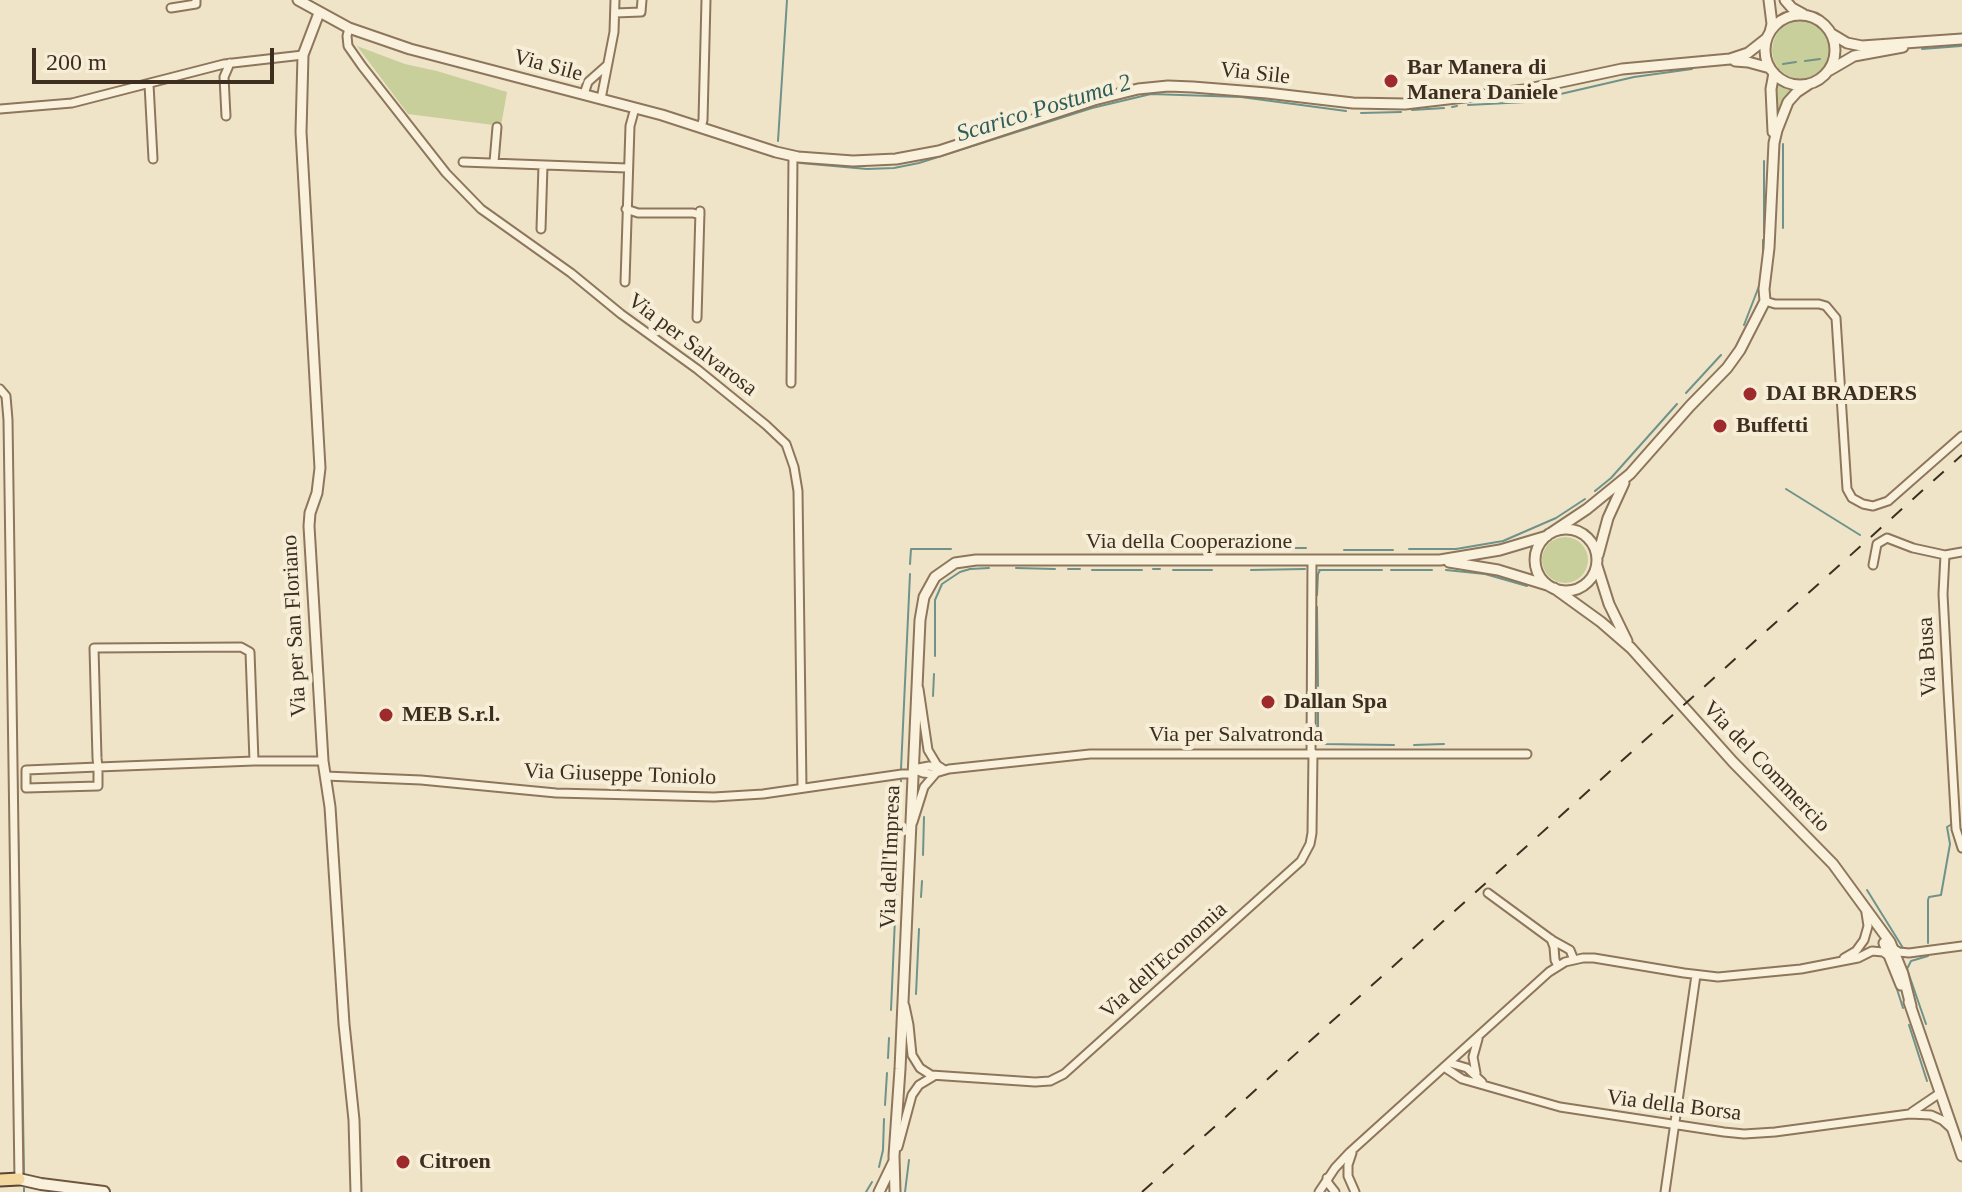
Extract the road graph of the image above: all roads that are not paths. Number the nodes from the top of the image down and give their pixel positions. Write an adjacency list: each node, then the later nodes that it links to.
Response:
1 (196, 0): 8 (street)
2 (298, 0): 9 (street, Via Sile)
3 (615, 0): 10 (street)
4 (642, 0): 10 (street)
5 (706, 0): 31 (street)
6 (1769, 0): 14 (street)
7 (1785, 0): 11 (street)
8 (171, 8)
9 (319, 13): 12 (street, Via Sile); 17 (street, Via per San Floriano)
10 (615, 13): 20 (street)
11 (1807, 15): 13 (street); 14 (street)
12 (349, 28): 25 (street, Via Sile); 67 (street, Via per Salvarosa)
13 (1832, 34): 16 (street); 22 (street)
14 (1768, 35): 18 (street, Via Sile); 21 (street)
15 (1962, 39): 16 (street)
16 (1916, 43): 22 (street)
17 (303, 55): 19 (street); 62 (street, Via per San Floriano)
18 (1720, 61): 21 (street, Via Sile); 33 (street, Via Sile)
19 (230, 63): 23 (street); 29 (street)
20 (608, 64): 25 (street); 26 (street)
21 (1772, 70): 24 (street); 32 (street, Via della Cooperazione)
22 (1828, 72): 24 (street)
23 (149, 84): 28 (street); 34 (street)
24 (1809, 84): 32 (street, Via della Cooperazione)
25 (584, 94): 26 (street, Via Sile)
26 (601, 99): 27 (street, Via Sile)
27 (635, 108): 31 (street, Via Sile); 38 (street)
28 (0, 109)
29 (226, 116)
30 (497, 127): 36 (street)
31 (701, 127): 33 (street, Via Sile)
32 (1774, 143): 42 (street, Via della Cooperazione)
33 (793, 156): 44 (street)
34 (153, 159)
35 (463, 162): 36 (street)
36 (494, 162): 37 (street)
37 (543, 165): 38 (street); 40 (street)
38 (627, 168): 39 (street)
39 (626, 209): 41 (street); 43 (street)
40 (541, 229)
41 (625, 282)
42 (1765, 301): 46 (street); 47 (street, Via della Cooperazione)
43 (697, 318)
44 (791, 383)
45 (0, 389): 97 (street)
46 (1962, 436)
47 (1630, 474): 48 (street, Via della Cooperazione); 53 (street, Via della Cooperazione)
48 (1549, 534): 52 (street, Via della Cooperazione); 53 (street); 56 (street)
49 (1962, 552): 50 (street)
50 (1945, 555): 54 (street); 69 (street, Via Busa)
51 (1312, 560): 52 (street, Via della Cooperazione); 55 (street, Via della Cooperazione); 59 (street, Via dell'Economia)
52 (1433, 561): 56 (street, Via della Cooperazione)
53 (1596, 562): 56 (street); 57 (street, Via del Commercio)
54 (1873, 565)
55 (946, 568): 58 (street, Via dell'Impresa)
56 (1552, 587): 57 (street, Via del Commercio)
57 (1631, 648): 71 (street, Via del Commercio)
58 (918, 685): 64 (street); 65 (street, Via dell'Impresa)
59 (1312, 753): 60 (street, Via per Salvatronda); 64 (street, Via per Salvatronda); 85 (street, Via dell'Economia)
60 (1527, 754)
61 (254, 761): 62 (street); 63 (street); 63 (street)
62 (323, 761): 66 (street, Via per San Floriano)
63 (98, 767): 63 (street)
64 (941, 770): 65 (street, Via per Salvatronda); 68 (street)
65 (913, 772): 67 (street, Via Giuseppe Toniolo); 68 (street, Via dell'Impresa)
66 (325, 776): 67 (street, Via Giuseppe Toniolo); 101 (street, Via per San Floriano)
67 (802, 788)
68 (910, 828): 81 (street, Via dell'Impresa)
69 (1962, 848)
70 (1488, 893): 72 (street)
71 (1867, 911): 75 (street, Via del Commercio); 77 (street)
72 (1549, 938): 76 (street); 78 (street)
73 (1962, 946): 74 (street)
74 (1917, 952): 75 (street); 79 (street)
75 (1891, 953): 77 (street); 79 (street, Via del Commercio); 82 (street, Via del Commercio)
76 (1574, 960): 78 (street); 80 (street)
77 (1839, 960): 80 (street)
78 (1558, 966): 83 (street)
79 (1901, 966): 82 (street, Via del Commercio)
80 (1696, 975): 91 (street)
81 (903, 998): 85 (street); 94 (street, Via dell'Impresa)
82 (1911, 1006): 88 (street, Via del Commercio)
83 (1481, 1034): 84 (street); 86 (street)
84 (1446, 1065): 86 (street, Via della Borsa); 87 (street, Via della Borsa); 93 (street)
85 (936, 1076): 94 (street)
86 (1477, 1077): 87 (street, Via della Borsa)
87 (1488, 1085): 91 (street, Via della Borsa)
88 (1942, 1097): 89 (street, Via della Borsa); 90 (street); 92 (street, Via del Commercio)
89 (1906, 1114): 90 (street, Via della Borsa); 91 (street, Via della Borsa)
90 (1924, 1114): 92 (street)
91 (1674, 1125): 107 (street)
92 (1953, 1131): 95 (street, Via del Commercio)
93 (1354, 1149): 96 (street); 99 (street)
94 (894, 1155): 102 (street, Via dell'Impresa); 103 (street, Via dell'Impresa)
95 (1962, 1156)
96 (1327, 1178): 99 (street); 104 (street); 105 (street)
97 (19, 1179): 98 (main road); 100 (main road)
98 (0, 1180)
99 (1350, 1184): 106 (street)
100 (104, 1192)
101 (356, 1192)
102 (879, 1192)
103 (895, 1192)
104 (1319, 1192)
105 (1335, 1192)
106 (1355, 1192)
107 (1665, 1192)

